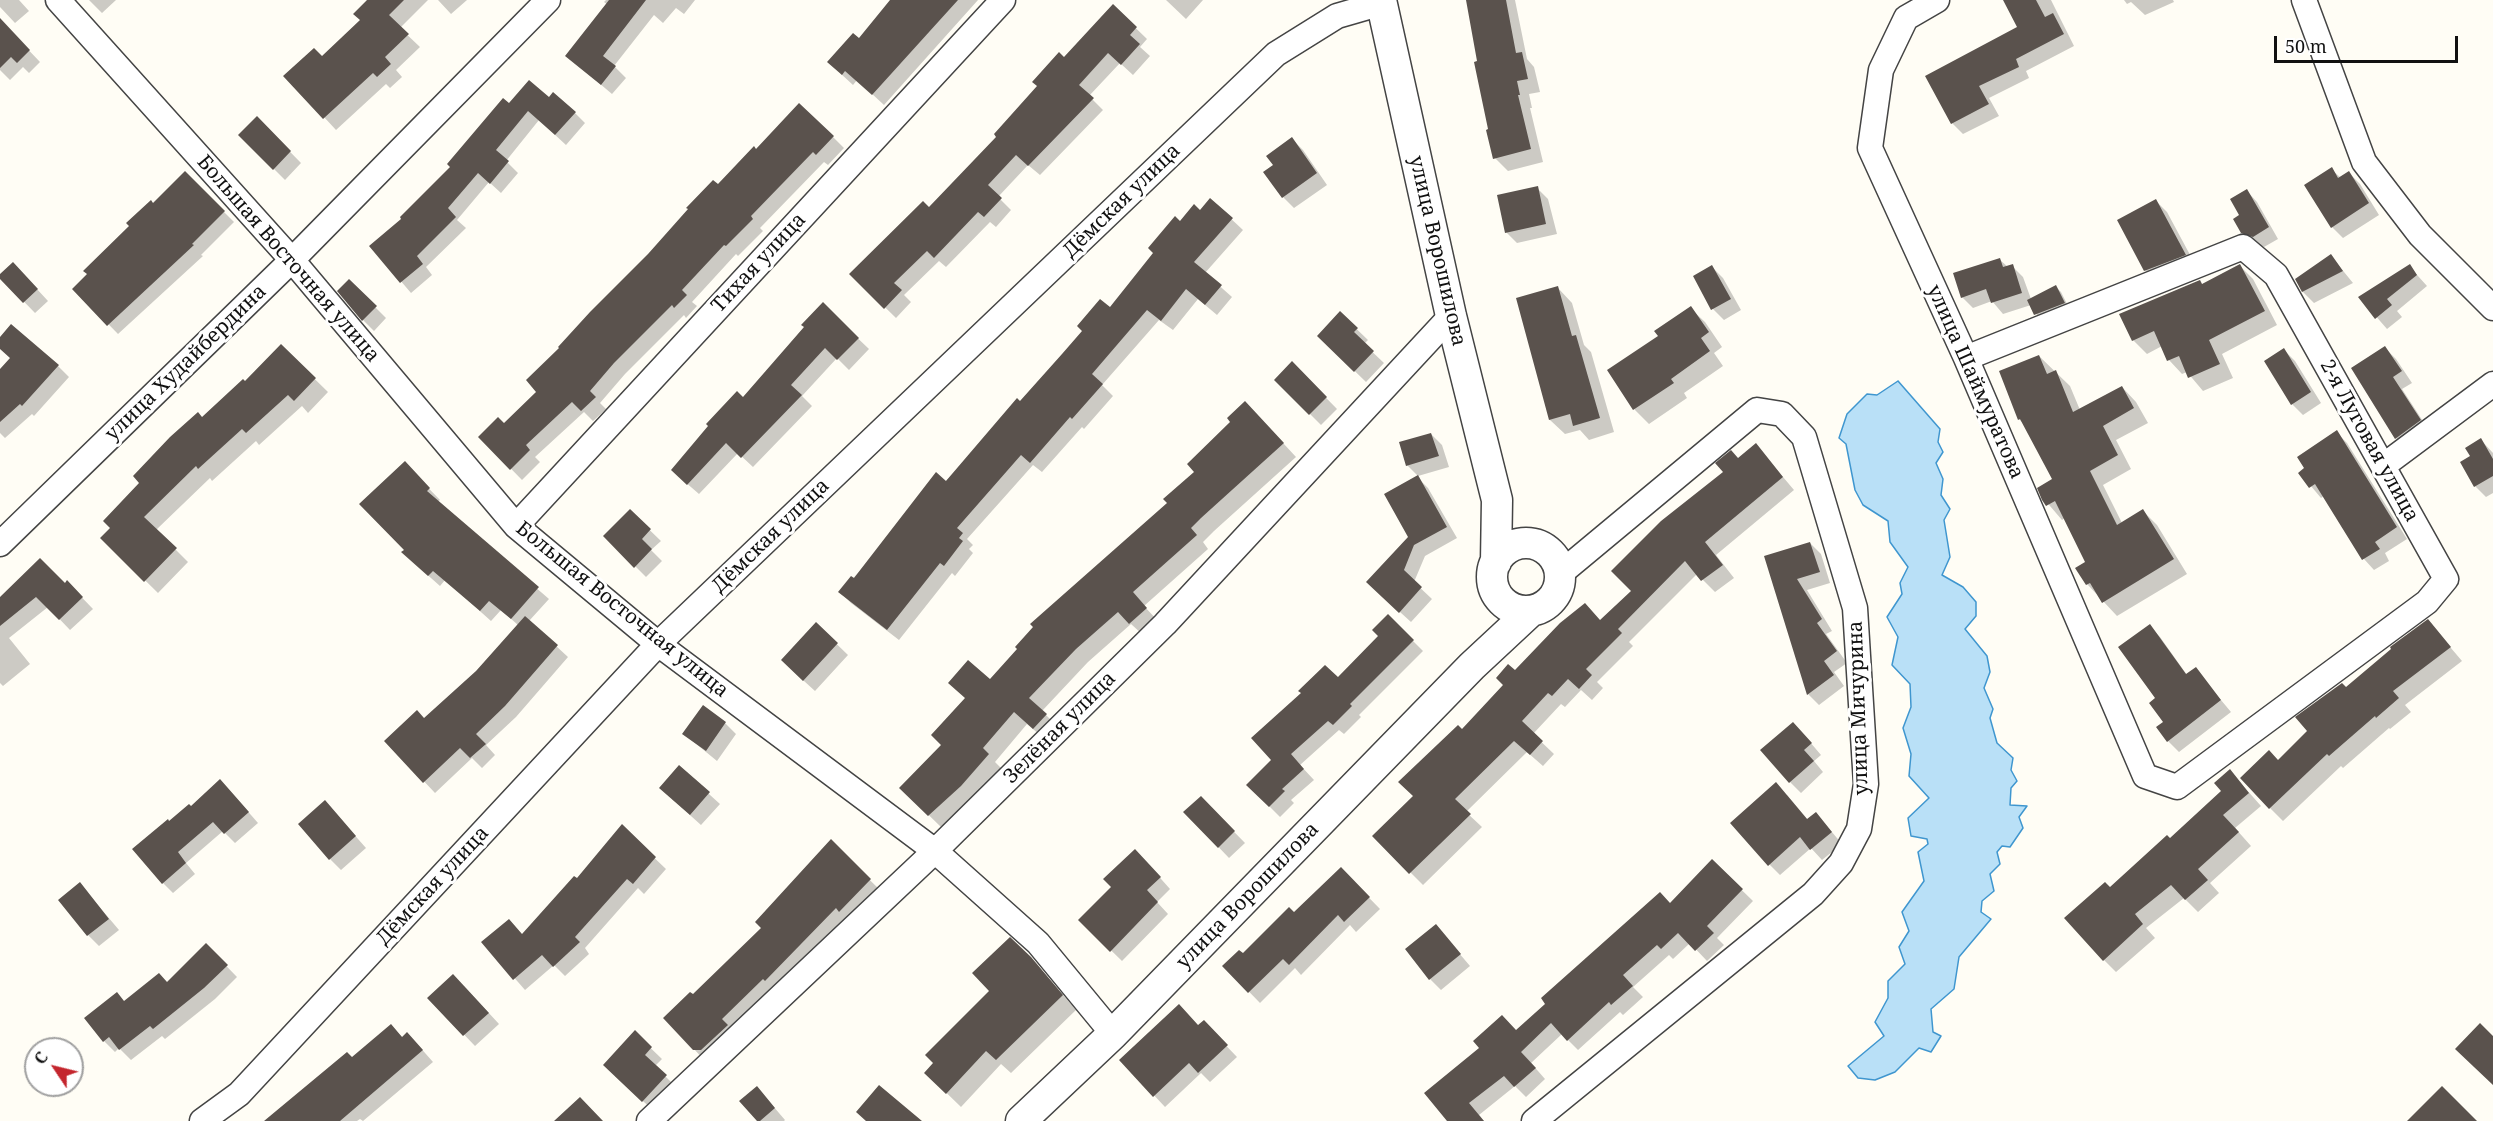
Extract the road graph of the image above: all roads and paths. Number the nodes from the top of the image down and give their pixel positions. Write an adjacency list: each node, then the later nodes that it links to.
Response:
1 (58, 0): 7 (street, Большая Восточная улица)
2 (548, 0): 7 (street, улица Худайбердина)
3 (1003, 0): 14 (street, Тихая улица)
4 (1936, 0): 10 (street, улица Шаймуратова)
5 (2304, 0): 8 (street)
6 (1382, 2): 9 (street, улица Ворошилова); 21 (street, Дёмская улица)
7 (292, 260): 14 (street, Большая Восточная улица); 15 (street, улица Худайбердина)
8 (2493, 308)
9 (1451, 316): 13 (street, улица Ворошилова); 24 (street, Зелёная улица)
10 (1966, 358): 12 (street, 2-я Луговая улица); 23 (street, улица Шаймуратова)
11 (2493, 384): 12 (street)
12 (2383, 466): 23 (street, 2-я Луговая улица)
13 (1497, 500): 16 (street, улица Ворошилова); 17 (street, улица Ворошилова)
14 (516, 526): 21 (street, Большая Восточная улица)
15 (0, 544)
16 (1536, 544): 17 (street); 18 (street)
17 (1496, 562): 19 (street)
18 (1561, 573): 20 (street); 29 (street, улица Мичурина)
19 (1496, 594): 20 (street); 22 (street, улица Ворошилова)
20 (1530, 612): 22 (street, улица Ворошилова)
21 (658, 644): 24 (street, Большая Восточная улица); 26 (street, Дёмская улица)
22 (1472, 666): 25 (street, улица Ворошилова)
23 (2145, 776)
24 (935, 851): 25 (street, Большая Восточная улица); 27 (street, Зелёная улица)
25 (1113, 1034): 28 (street, улица Ворошилова)
26 (202, 1121)
27 (649, 1121)
28 (1021, 1121)
29 (1534, 1121)

